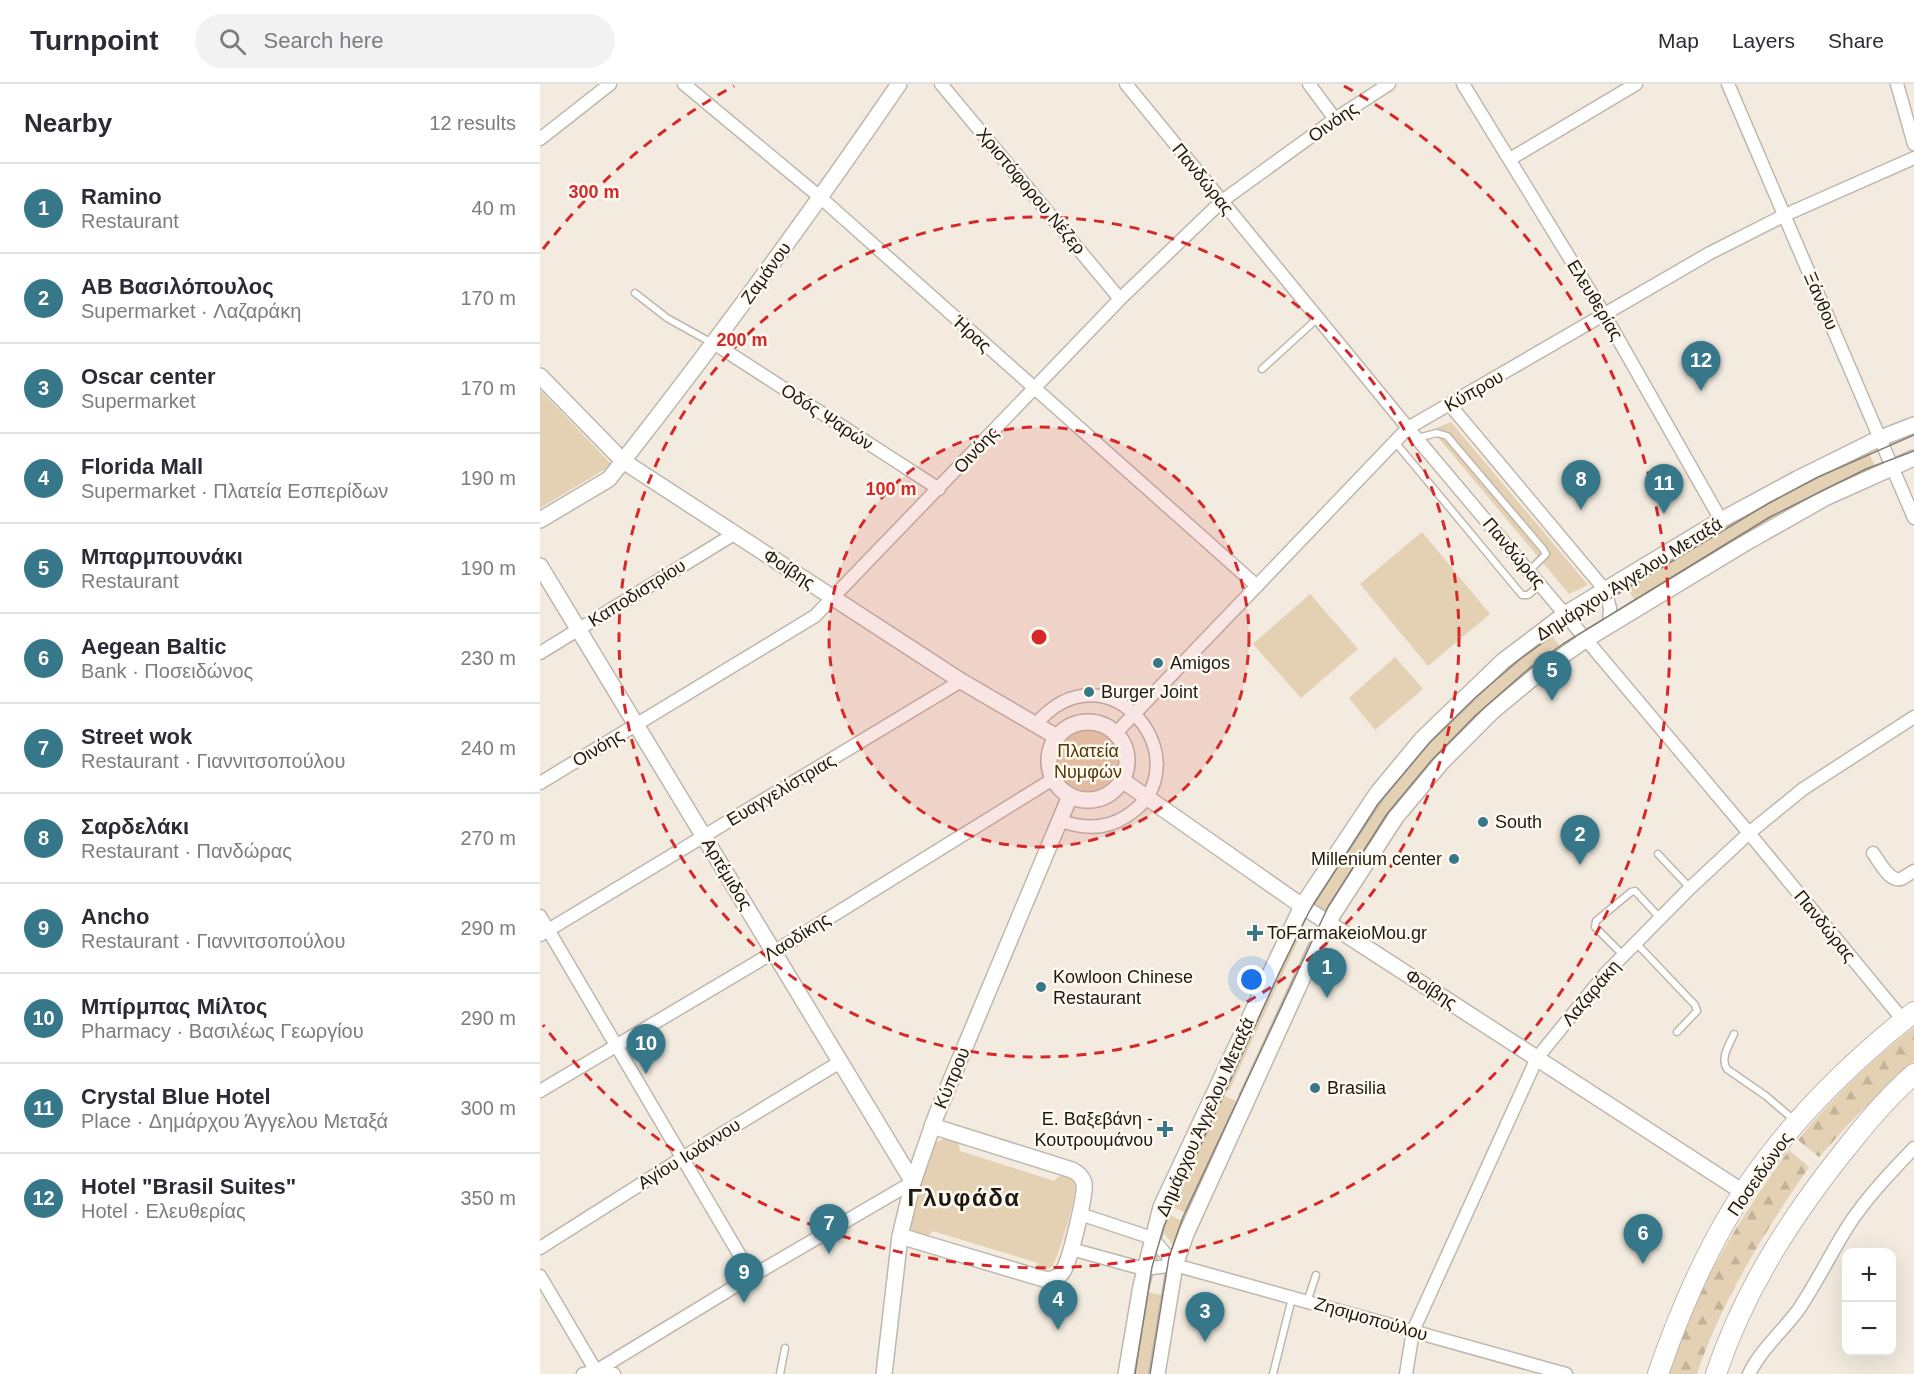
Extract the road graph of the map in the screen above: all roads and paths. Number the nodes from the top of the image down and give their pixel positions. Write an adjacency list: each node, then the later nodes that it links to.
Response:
1 (610, 84): 13 (street)
2 (684, 84): 17 (street, Ήρας)
3 (899, 84): 17 (street, Ζαμάνου)
4 (941, 84): 21 (street, Χριστόφορου Νέζερ)
5 (1126, 84): 18 (street, Πανδώρας)
6 (1309, 84): 12 (street)
7 (1389, 84): 12 (street, Οινόης)
8 (1463, 84): 16 (street, Ελευθερίας)
9 (1636, 84): 16 (street)
10 (1728, 84): 19 (street, Ξάνθου)
11 (1897, 84): 14 (street)
12 (1335, 119): 18 (street, Οινόης)
13 (540, 139)
14 (1914, 144)
15 (1914, 158): 19 (street, Κύπρου)
16 (1510, 159): 22 (street, Ελευθερίας)
17 (821, 198): 24 (street, Ζαμάνου); 27 (street, Ήρας)
18 (1222, 201): 21 (street, Οινόης); 23 (street, Πανδώρας)
19 (1785, 215): 22 (street, Κύπρου); 31 (street, Ξάνθου)
20 (635, 293): 24 (lane)
21 (1120, 299): 27 (street, Οινόης)
22 (1604, 314): 28 (street, Κύπρου); 39 (street, Ελευθερίας)
23 (1318, 318): 25 (lane); 30 (street, Πανδώρας)
24 (715, 344): 34 (street, Ζαμάνου); 36 (street, Οδóς Ψαρών)
25 (1262, 369)
26 (540, 376): 34 (street, Φοίβης)
27 (1034, 389): 36 (street, Οινόης); 44 (street, Ήρας)
28 (1450, 405): 30 (street, Κύπρου); 45 (street)
29 (1914, 425): 31 (street, Δημάρχου Άγγελου Μεταξά)
30 (1412, 433): 32 (street, Κύπρου); 42 (street, Πανδώρας); 42 (lane)
31 (1878, 439): 35 (street, Ξάνθου); 39 (street, Δημάρχου Άγγελου Μεταξά)
32 (1395, 442): 43 (lane); 44 (street, Κύπρου)
33 (1914, 458): 35 (street, Δημάρχου Άγγελου Μεταξά)
34 (623, 461): 38 (street, Ζαμάνου); 40 (street, Φοίβης)
35 (1892, 467): 37 (street, Ξάνθου); 48 (street, Δημάρχου Άγγελου Μεταξά)
36 (939, 489): 46 (street, Οινόης)
37 (1914, 518)
38 (540, 520)
39 (1721, 520): 45 (street, Δημάρχου Άγγελου Μεταξά)
40 (734, 534): 46 (street, Φοίβης); 49 (street, Καποδιστρίου)
41 (540, 566): 49 (street, Αρτέμιδος)
42 (1529, 571): 43 (street, Πανδώρας)
43 (1540, 585): 47 (street, Πανδώρας)
44 (1257, 586): 53 (street, Κύπρου)
45 (1605, 590): 47 (street, Δημάρχου Άγγελου Μεταξά); 48 (street)
46 (833, 598): 52 (street, Φοίβης); 56 (street, Οινόης)
47 (1565, 614): 50 (street, Πανδώρας); 71 (street, Δημάρχου Άγγελου Μεταξά)
48 (1609, 624): 50 (street, Δημάρχου Άγγελου Μεταξά)
49 (578, 629): 51 (street, Καποδιστρίου); 56 (street, Αρτέμιδος)
50 (1585, 640): 65 (street, Πανδώρας); 74 (street, Δημάρχου Άγγελου Μεταξά)
51 (540, 653)
52 (961, 681): 55 (street, Φοίβης); 66 (street, Ευαγγελίστριας)
53 (1134, 713): 55 (street); 57 (street, Κύπρου); 63 (street)
54 (1914, 717): 65 (street, Λαζαράκη)
55 (1036, 724): 58 (street, Φοίβης)
56 (636, 725): 61 (street, Οινόης); 66 (street, Αρτέμιδος)
57 (1115, 734): 58 (street); 60 (street)
58 (1057, 737): 59 (street)
59 (1053, 779): 62 (street); 77 (street, Λαοδίκης)
60 (1122, 780): 62 (street); 63 (street, Φοίβης)
61 (540, 783)
62 (1070, 796): 64 (street, Κύπρου)
63 (1146, 797): 64 (street); 71 (street, Φοίβης)
64 (1059, 820): 88 (street, Κύπρου)
65 (1749, 833): 70 (street, Λαζαράκη); 79 (street, Πανδώρας)
66 (704, 837): 75 (street, Ευαγγελίστριας); 77 (street, Αρτέμιδος)
67 (1873, 853): 69 (street)
68 (1658, 855): 70 (lane)
69 (1914, 871)
70 (1690, 888): 73 (street, Λαζαράκη)
71 (1302, 906): 74 (street, Φοίβης); 95 (street, Δημάρχου Άγγελου Μεταξά)
72 (540, 916): 75 (street)
73 (1660, 918): 76 (street, Λαζαράκη); 78 (lane)
74 (1328, 922): 83 (street, Φοίβης); 98 (street, Δημάρχου Άγγελου Μεταξά)
75 (544, 933): 82 (street)
76 (1636, 943): 78 (street, Λαζαράκη); 80 (lane)
77 (774, 952): 82 (street, Λαοδίκης); 84 (street, Αρτέμιδος)
78 (1623, 955): 83 (street, Λαζαράκη)
79 (1909, 1016): 87 (highway, Ποσειδώνος)
80 (1677, 1032)
81 (1734, 1034): 87 (lane)
82 (616, 1046): 86 (street, Λαοδίκης); 90 (street)
83 (1537, 1058): 92 (street, Φοίβης); 105 (street, Λαζαράκη)
84 (840, 1062): 90 (street, Αγίου Ιωάννου); 91 (street, Αρτέμιδος)
85 (1914, 1074): 118 (highway)
86 (540, 1091)
87 (1797, 1122): 92 (highway, Ποσειδώνος)
88 (932, 1126): 91 (street, Κύπρου); 93 (street)
89 (1914, 1149): 119 (street)
90 (682, 1158): 96 (street, Αγίου Ιωάννου); 102 (street)
91 (913, 1182): 94 (street, Κύπρου); 102 (street)
92 (1743, 1192): 117 (highway, Ποσειδώνος)
93 (1080, 1214): 95 (street); 97 (street)
94 (900, 1236): 97 (street); 111 (street, Κύπρου)
95 (1152, 1238): 98 (street); 99 (street, Δημάρχου Άγγελου Μεταξά)
96 (540, 1248)
97 (1071, 1249): 99 (street, Ζησιμοπούλου)
98 (1175, 1264): 99 (street, Ζησιμοπούλου); 103 (street, Ζησιμοπούλου); 113 (street, Δημάρχου Άγγελου Μεταξά)
99 (1144, 1269): 112 (street, Δημάρχου Άγγελου Μεταξά)
100 (1316, 1275): 104 (lane)
101 (540, 1276): 107 (street)
102 (752, 1276): 107 (street)
103 (1293, 1298): 104 (street, Ζησιμοπούλου); 114 (lane)
104 (1307, 1302): 105 (street, Ζησιμοπούλου)
105 (1413, 1331): 115 (street, Λαζαράκη); 116 (street, Ζησιμοπούλου)
106 (785, 1348): 110 (lane)
107 (596, 1372): 108 (street); 109 (street)
108 (583, 1374)
109 (614, 1374)
110 (780, 1374)
111 (884, 1374)
112 (1126, 1374)
113 (1157, 1374)
114 (1273, 1374)
115 (1407, 1374)
116 (1566, 1374)
117 (1658, 1374)
118 (1716, 1374)
119 (1749, 1374)

